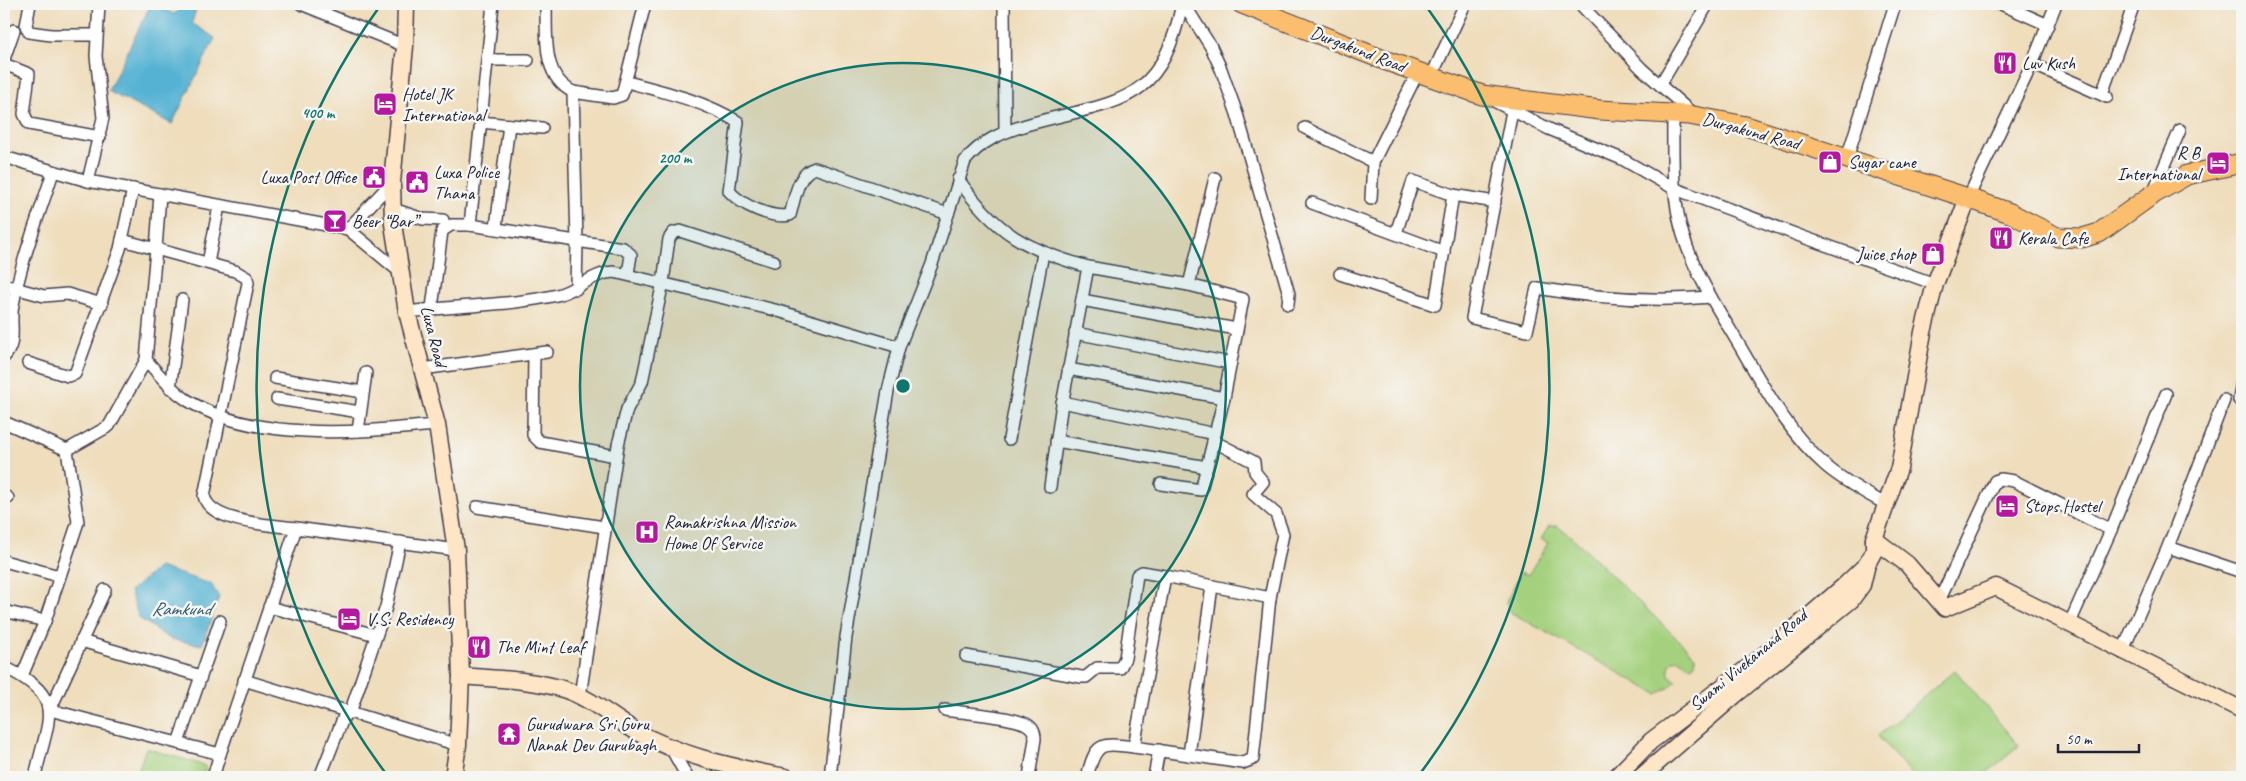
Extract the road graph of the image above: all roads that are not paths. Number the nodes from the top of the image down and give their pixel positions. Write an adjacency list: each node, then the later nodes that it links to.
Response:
1 (30, 4): 20 (street)
2 (99, 4): 20 (street)
3 (301, 4): 21 (street)
4 (404, 4): 21 (street, Luxa Road)
5 (493, 4): 23 (street)
6 (546, 4): 30 (street)
7 (645, 4): 28 (street)
8 (1004, 4): 40 (street)
9 (1183, 4): 40 (street); 89 (street)
10 (1242, 4): 27 (main road, Durgakund Road)
11 (1465, 4): 27 (street)
12 (1580, 4): 29 (street)
13 (1708, 4): 29 (street)
14 (1895, 4): 43 (street)
15 (2001, 4): 18 (street)
16 (2056, 4): 18 (street)
17 (2134, 4): 26 (street)
18 (2048, 25): 26 (street)
19 (14, 30): 22 (street)
20 (96, 35): 41 (street)
21 (402, 45): 50 (street, Luxa Road)
22 (4, 59)
23 (487, 60): 24 (street); 35 (street)
24 (528, 60)
25 (4, 64): 41 (street)
26 (2032, 64): 56 (street)
27 (1424, 75): 31 (main road, Durgakund Road); 44 (street)
28 (626, 82): 30 (street); 62 (street)
29 (1660, 85): 34 (street)
30 (573, 92): 69 (street)
31 (1482, 95): 32 (street); 33 (main road, Durgakund Road)
32 (1512, 111): 51 (street); 58 (street)
33 (1673, 114): 34 (main road, Durgakund Road); 51 (street)
34 (1695, 116): 43 (main road, Durgakund Road)
35 (480, 122): 36 (street); 64 (street)
36 (509, 125): 37 (street); 65 (street)
37 (542, 128)
38 (1305, 128): 44 (street)
39 (2180, 130): 55 (street)
40 (1005, 131): 48 (street)
41 (100, 137): 49 (street)
42 (4, 157): 46 (street)
43 (1847, 158): 56 (main road, Durgakund Road)
44 (1373, 162): 57 (street)
45 (2242, 163): 55 (main road, Durgakund Road)
46 (53, 172): 49 (street); 83 (street)
47 (1215, 178): 82 (street)
48 (958, 179): 62 (street); 72 (street)
49 (88, 181): 52 (street)
50 (392, 182): 61 (street, Luxa Road); 66 (street)
51 (1673, 188): 80 (street); 85 (street)
52 (133, 189): 53 (street); 68 (street)
53 (160, 194): 60 (street); 70 (street)
54 (1453, 194): 58 (street); 67 (street); 71 (street)
55 (2152, 195): 56 (main road, Durgakund Road)
56 (1968, 198): 80 (street, Swami Vivekanand Road)
57 (1371, 199)
58 (1495, 202): 85 (street)
59 (1312, 203): 67 (street)
60 (219, 206): 66 (street); 74 (street)
61 (393, 209): 63 (street); 76 (street, Luxa Road)
62 (948, 214): 94 (street)
63 (443, 220)
64 (470, 225): 65 (street); 90 (street)
65 (496, 228): 69 (street)
66 (348, 229): 76 (street)
67 (1396, 233): 71 (street)
68 (122, 240): 70 (street); 88 (street)
69 (577, 241): 77 (street); 84 (street)
70 (156, 249): 74 (street); 98 (street)
71 (1444, 252): 78 (street)
72 (1043, 253): 75 (street); 120 (street)
73 (774, 261): 79 (street)
74 (208, 263): 115 (street)
75 (1088, 266): 82 (street); 87 (street)
76 (400, 272): 91 (street, Luxa Road)
77 (628, 274): 79 (street); 84 (street)
78 (1340, 274)
79 (663, 282): 94 (street); 123 (street)
80 (1935, 284): 127 (street, Swami Vivekanand Road)
81 (4, 285): 83 (street)
82 (1189, 285): 92 (street)
83 (16, 289): 88 (street); 97 (street)
84 (576, 289): 90 (street)
85 (1711, 297): 127 (street)
86 (182, 300): 106 (street)
87 (1082, 300): 92 (street); 93 (street)
88 (102, 304): 99 (street)
89 (1288, 304)
90 (432, 308): 91 (street)
91 (407, 312): 101 (street, Luxa Road)
92 (1236, 329): 100 (street)
93 (1076, 333): 100 (street); 102 (street)
94 (899, 347): 177 (street)
95 (547, 352): 96 (street)
96 (534, 354): 101 (street); 123 (street)
97 (4, 357)
98 (146, 360): 106 (street); 122 (street)
99 (28, 363)
100 (1230, 363): 109 (street)
101 (422, 369): 117 (street, Luxa Road)
102 (1068, 369): 109 (street); 113 (street)
103 (366, 373): 107 (street)
104 (275, 378): 107 (street)
105 (2242, 381): 112 (street)
106 (170, 388): 115 (street)
107 (363, 392): 114 (street)
108 (2166, 394): 131 (street)
109 (1224, 398): 119 (street)
110 (277, 399): 114 (street)
111 (2224, 400): 134 (street)
112 (2239, 400)
113 (1062, 402): 119 (street); 121 (street)
114 (360, 412): 118 (street)
115 (221, 417): 118 (street); 130 (street)
116 (4, 422): 122 (street)
117 (437, 425): 118 (street); 135 (street, Luxa Road)
118 (358, 431)
119 (1214, 438): 124 (street); 143 (street)
120 (1009, 439)
121 (1056, 441): 124 (street); 126 (street)
122 (67, 450): 139 (street)
123 (616, 456): 129 (street)
124 (1207, 467): 125 (street)
125 (1161, 484)
126 (1050, 487)
127 (1887, 505): 132 (street, Swami Vivekanand Road)
128 (478, 507): 129 (street)
129 (604, 527): 159 (street)
130 (296, 528): 133 (street); 145 (street)
131 (2111, 530): 144 (street); 149 (street)
132 (1874, 539): 137 (street, Swami Vivekanand Road); 144 (street)
133 (400, 542): 135 (street); 150 (street)
134 (2168, 547): 138 (street); 152 (street)
135 (456, 550): 157 (street, Luxa Road)
136 (4, 561): 139 (street)
137 (1866, 564): 181 (street); 182 (street, Swami Vivekanand Road)
138 (2242, 572)
139 (59, 576): 147 (street)
140 (1165, 576): 141 (street); 153 (street); 166 (street)
141 (1212, 586): 143 (street); 170 (street)
142 (105, 590): 151 (street)
143 (1270, 598): 170 (street)
144 (1939, 601): 149 (street)
145 (270, 607): 150 (street); 158 (street)
146 (4, 611): 147 (street)
147 (45, 621): 155 (street)
148 (220, 621): 156 (street)
149 (2069, 625): 152 (street)
150 (376, 635): 163 (street)
151 (81, 641): 156 (street); 160 (street)
152 (2123, 650): 162 (street)
153 (966, 656)
154 (4, 667): 155 (street)
155 (22, 676): 160 (street)
156 (201, 676): 164 (street)
157 (461, 676): 159 (street); 165 (street, Luxa Road)
158 (244, 680): 163 (street); 169 (street)
159 (580, 696): 167 (street)
160 (50, 710): 164 (street); 171 (street)
161 (945, 710): 178 (street)
162 (2242, 710)
163 (348, 712): 165 (street); 173 (street)
164 (178, 743): 169 (street)
165 (458, 745): 174 (street, Luxa Road)
166 (1134, 746): 168 (street); 179 (street)
167 (671, 748): 175 (street); 176 (street)
168 (1159, 750): 170 (street); 180 (street)
169 (220, 754): 172 (street)
170 (1189, 755)
171 (34, 777)
172 (213, 777)
173 (320, 777)
174 (453, 777)
175 (687, 777)
176 (786, 777)
177 (830, 777)
178 (1029, 777)
179 (1087, 777)
180 (1154, 777)
181 (1616, 777)
182 (1641, 777)

